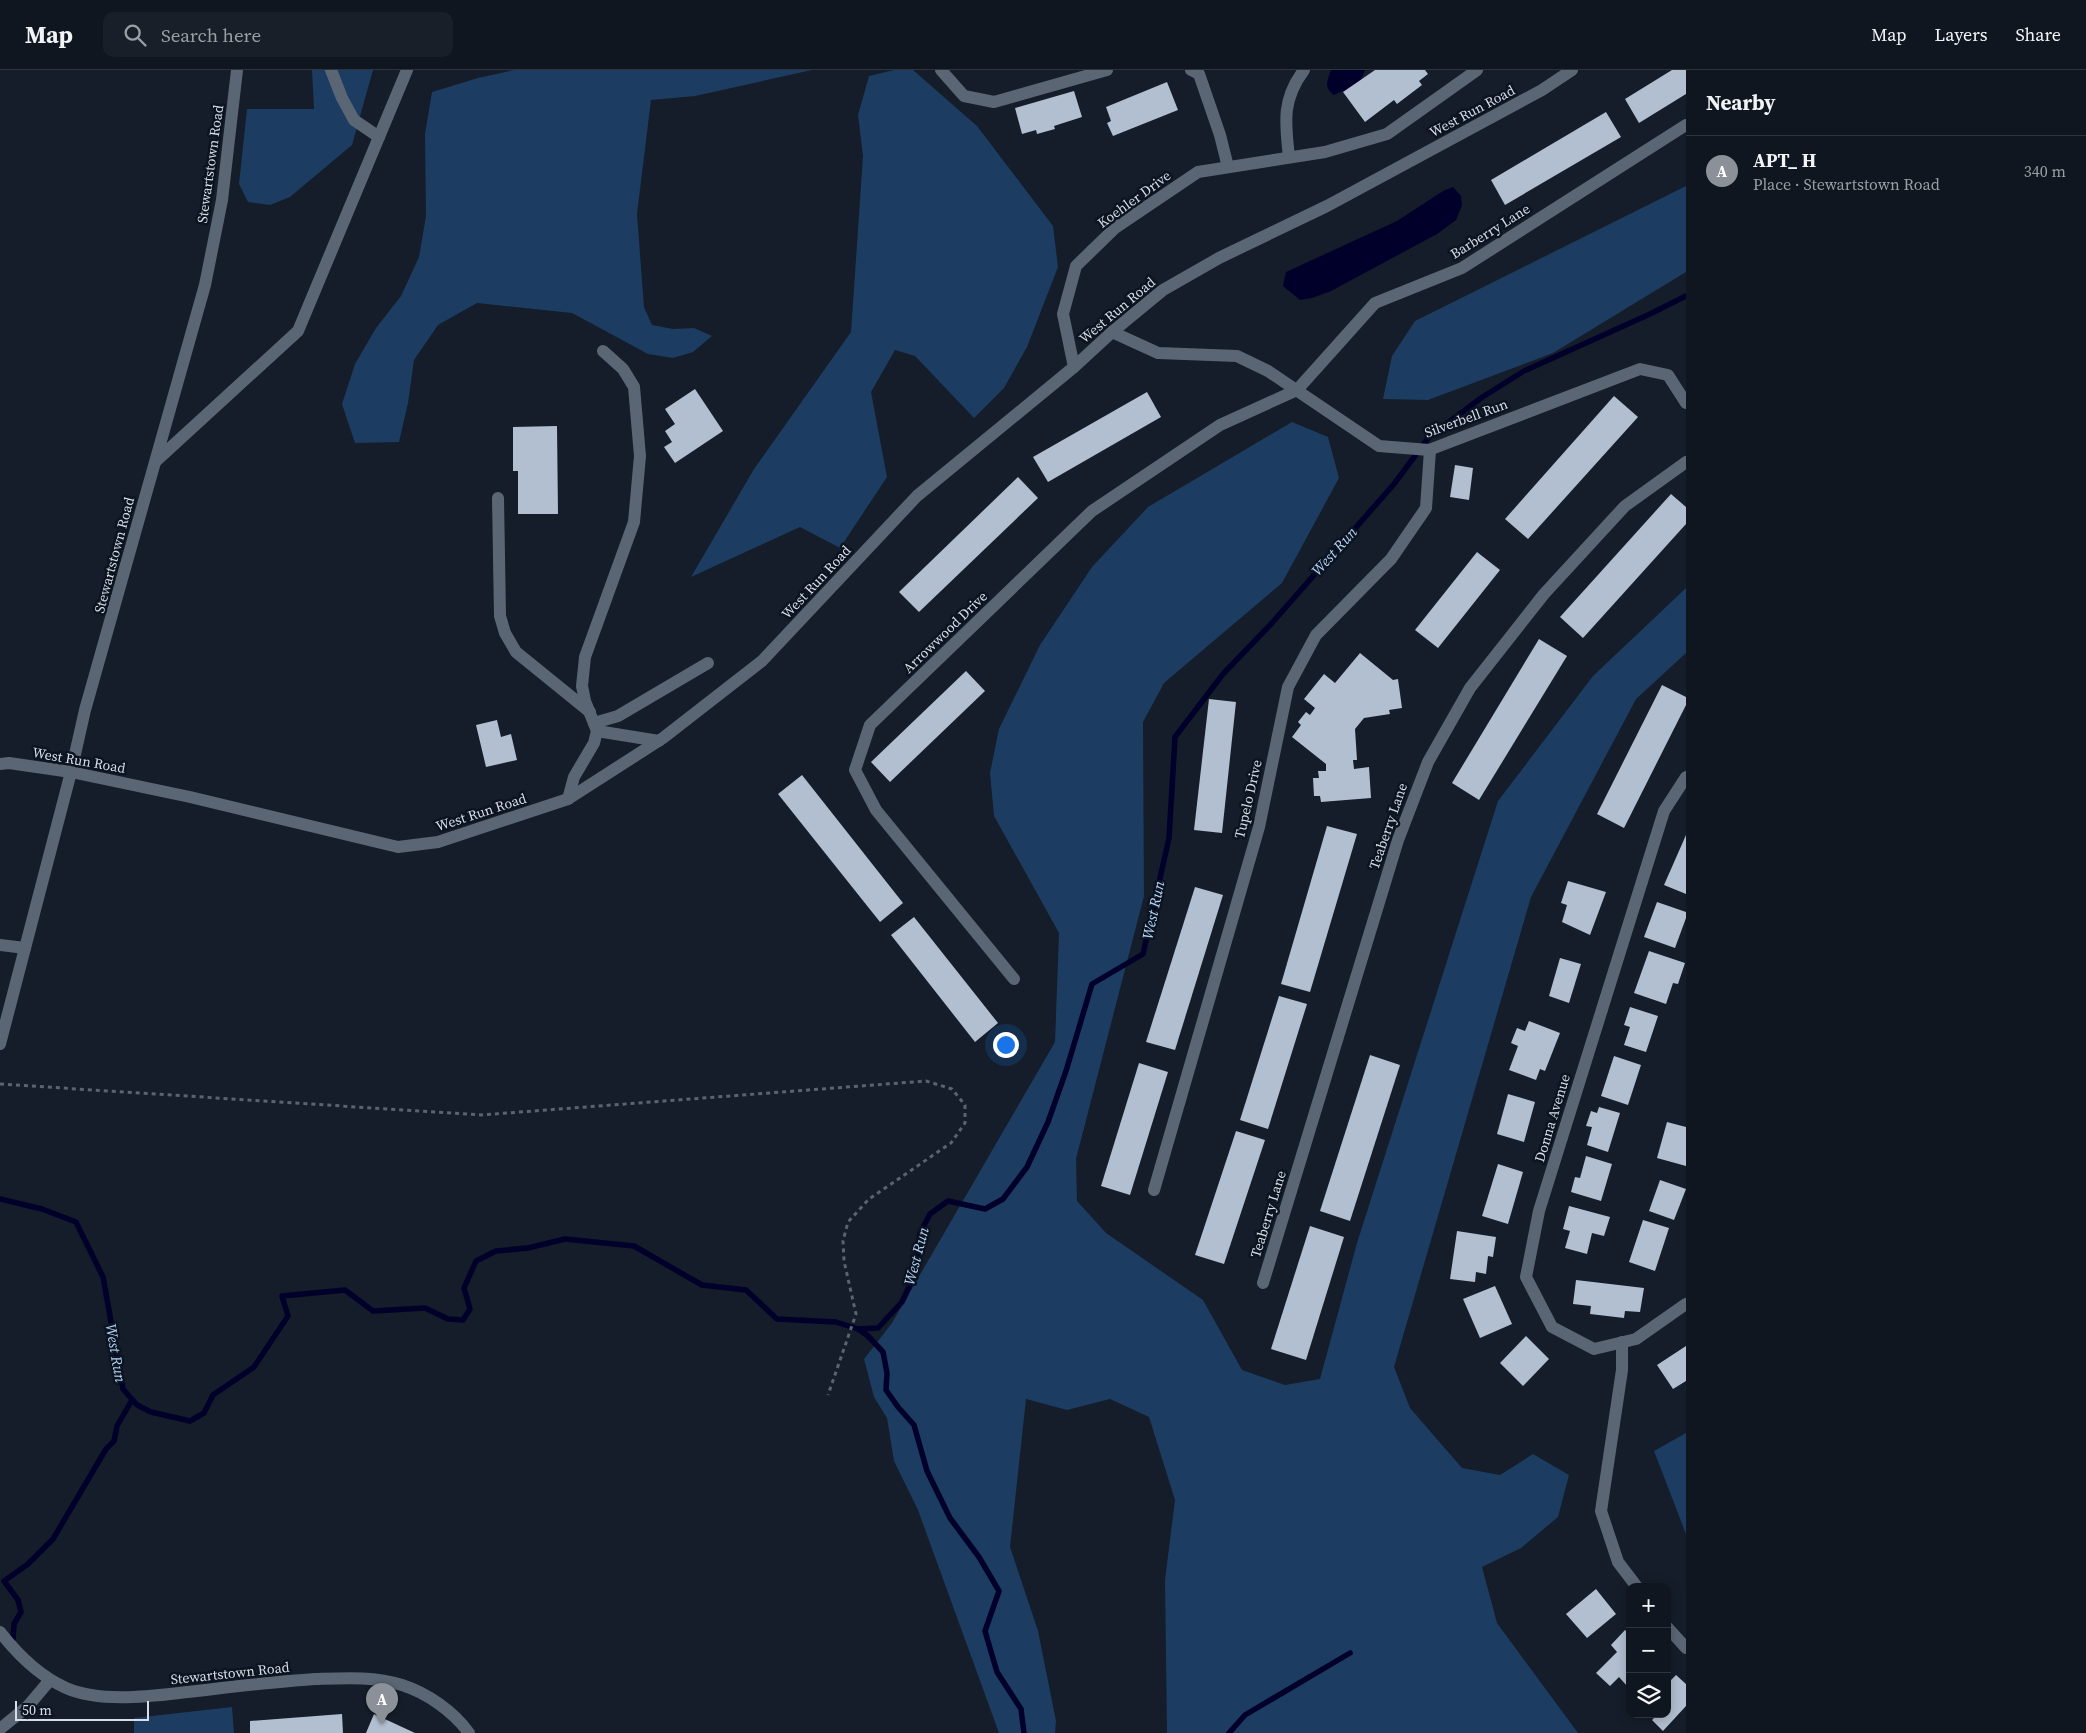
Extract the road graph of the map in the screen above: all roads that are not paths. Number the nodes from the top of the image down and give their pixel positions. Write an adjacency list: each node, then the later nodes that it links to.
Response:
1 (237, 70): 20 (street, Stewartstown Road)
2 (332, 70): 11 (street)
3 (407, 70): 11 (street)
4 (941, 70): 5 (street)
5 (1107, 70)
6 (1190, 70): 13 (street)
7 (1304, 70): 12 (street)
8 (1477, 70): 12 (street, Koehler Drive)
9 (1572, 70): 14 (street, West Run Road)
10 (1686, 125): 17 (street, Barberry Lane)
11 (379, 137): 20 (street)
12 (1289, 157): 13 (street, Koehler Drive)
13 (1228, 167): 16 (street, Koehler Drive)
14 (1112, 332): 16 (street, West Run Road); 17 (street, Silverbell Run)
15 (603, 351): 24 (street)
16 (1074, 367): 25 (street, West Run Road)
17 (1297, 390): 19 (street, Silverbell Run); 32 (street, Arrowwood Drive)
18 (1686, 403): 19 (street, Silverbell Run)
19 (1430, 450): 34 (street, Tupelo Drive)
20 (155, 462): 27 (street, Stewartstown Road)
21 (1686, 462): 35 (street, Teaberry Lane)
22 (498, 498): 24 (street)
23 (708, 663): 24 (street)
24 (594, 722): 25 (street); 29 (street)
25 (659, 741): 29 (street, West Run Road)
26 (0, 764): 27 (street, West Run Road)
27 (71, 772): 29 (street, West Run Road); 31 (street, Stewartstown Road)
28 (1686, 778): 37 (street, Donna Avenue)
29 (568, 799)
30 (0, 945): 31 (street)
31 (25, 948): 33 (street, Stewartstown Road)
32 (1014, 979)
33 (0, 1044)
34 (1154, 1190)
35 (1263, 1283)
36 (1686, 1304): 37 (street, Donna Avenue)
37 (1622, 1342): 38 (street)
38 (1634, 1583)
39 (1668, 1628): 41 (street)
40 (0, 1632): 42 (street, Stewartstown Road)
41 (1686, 1648)
42 (50, 1680): 43 (street); 44 (street, Stewartstown Road)
43 (0, 1729)
44 (468, 1733)

